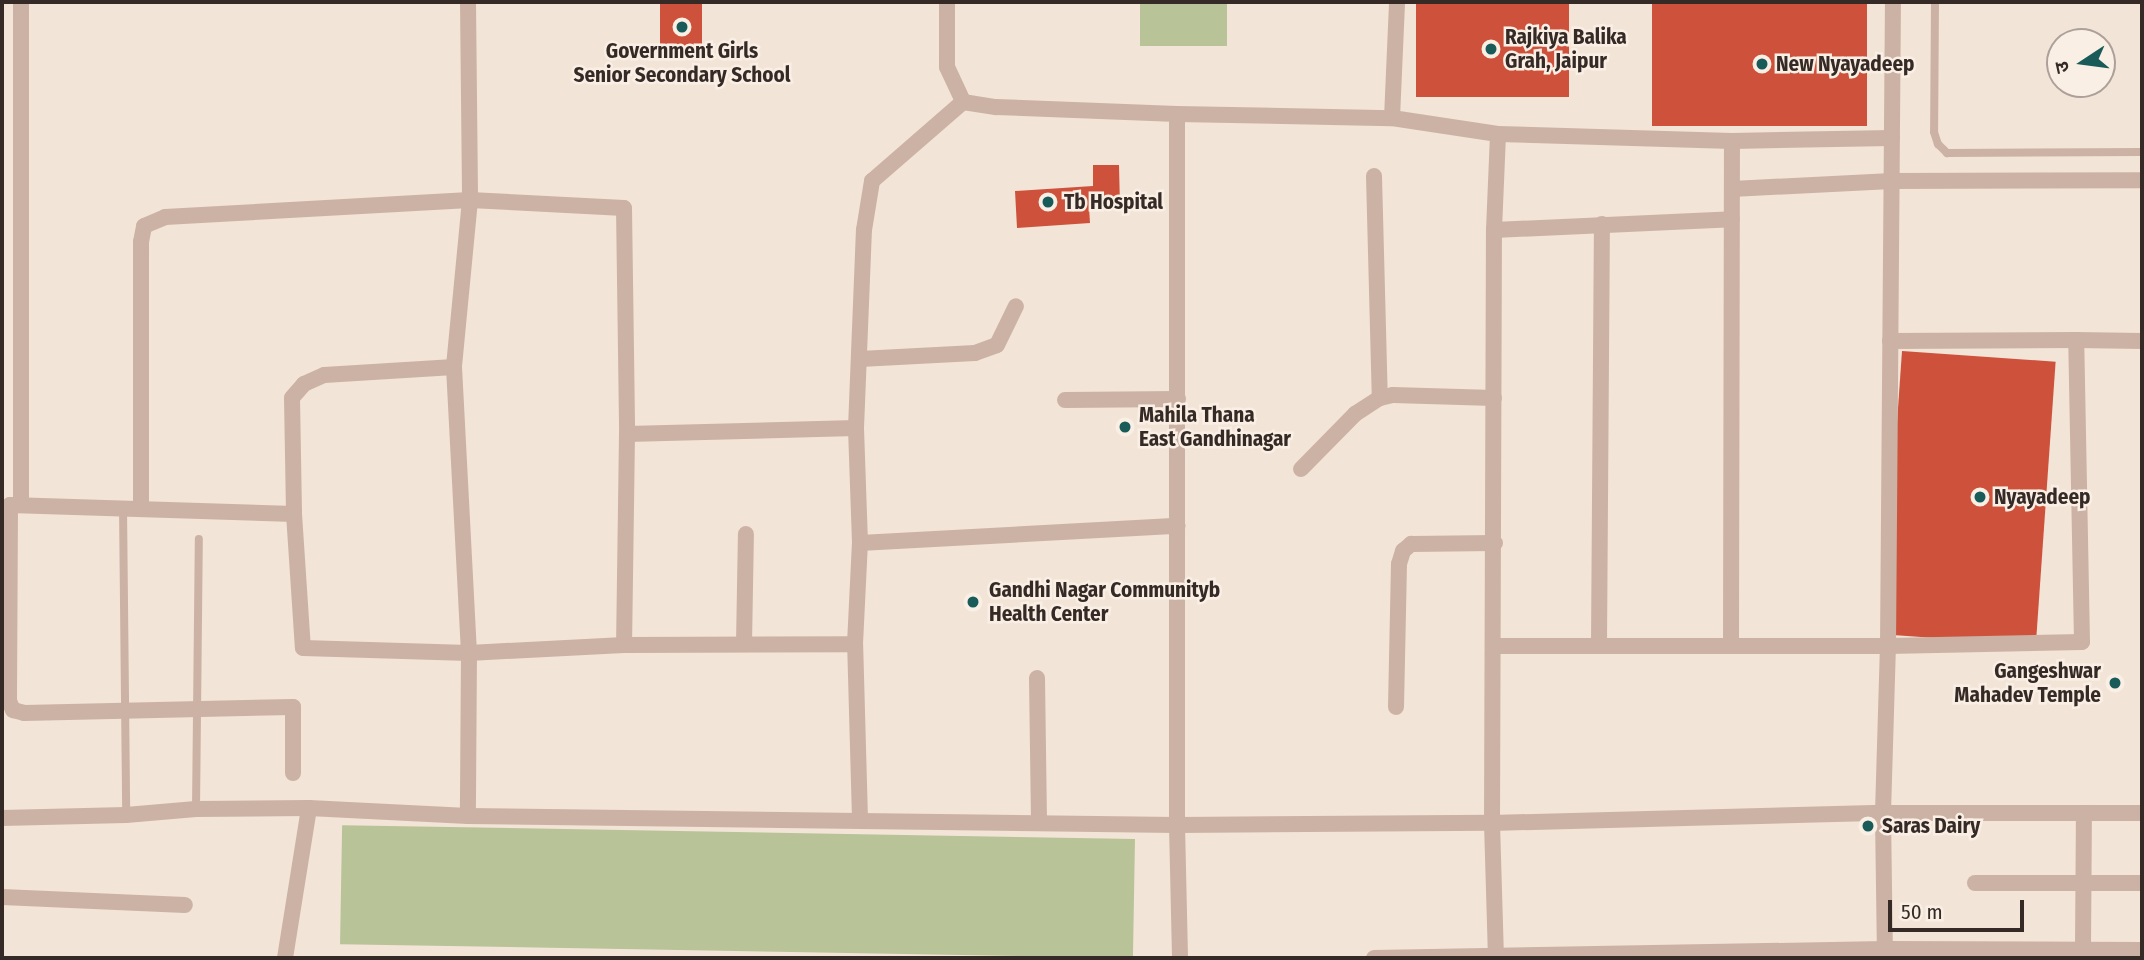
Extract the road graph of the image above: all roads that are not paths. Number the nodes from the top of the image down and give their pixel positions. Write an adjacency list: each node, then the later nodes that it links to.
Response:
1 (20, 2): 35 (street)
2 (468, 2): 18 (street)
3 (947, 2): 7 (street)
4 (1397, 2): 9 (street)
5 (1893, 2): 11 (street)
6 (1935, 2): 13 (lane)
7 (963, 102): 8 (street); 26 (street)
8 (1177, 114): 9 (street); 30 (street)
9 (1392, 118): 10 (street)
10 (1498, 134): 12 (street); 21 (street)
11 (1892, 138): 12 (street); 16 (street)
12 (1732, 141): 17 (street)
13 (2142, 152)
14 (1374, 176): 28 (street)
15 (2142, 180): 16 (street)
16 (1892, 181): 17 (street); 23 (street)
17 (1731, 189): 19 (street)
18 (470, 200): 27 (street); 33 (street); 37 (street)
19 (1731, 219): 20 (street); 49 (street)
20 (1602, 225): 21 (street); 46 (street)
21 (1494, 230): 29 (street)
22 (1017, 306): 26 (street)
23 (1890, 341): 24 (street); 50 (street)
24 (2076, 341): 25 (street); 50 (street)
25 (2142, 341)
26 (860, 359): 32 (street)
27 (454, 367): 38 (street); 51 (street)
28 (1380, 398): 29 (street); 34 (street)
29 (1494, 398): 43 (street)
30 (1178, 399): 31 (street); 39 (street)
31 (1065, 400)
32 (856, 428): 33 (street); 42 (street)
33 (627, 434): 47 (street)
34 (1301, 469)
35 (11, 505): 36 (street); 55 (street)
36 (124, 507): 37 (street); 55 (lane)
37 (141, 507): 38 (street)
38 (295, 514): 51 (street)
39 (1178, 526): 42 (street); 68 (street)
40 (747, 534): 44 (street)
41 (199, 539): 54 (lane)
42 (860, 543): 45 (street)
43 (1495, 543): 48 (street); 53 (street)
44 (744, 643): 45 (street); 47 (street)
45 (855, 644): 65 (street)
46 (1599, 644): 48 (street); 49 (street)
47 (624, 645): 51 (street)
48 (1495, 646): 67 (street)
49 (1731, 646): 50 (street)
50 (1888, 646): 59 (street)
51 (469, 653): 63 (street)
52 (1037, 678): 66 (street)
53 (1396, 707)
54 (199, 709): 55 (street); 56 (street); 57 (lane)
55 (126, 710): 62 (lane)
56 (293, 773)
57 (196, 808): 58 (street); 62 (street)
58 (309, 808): 63 (street); 79 (street)
59 (1883, 813): 60 (street); 67 (street); 77 (street)
60 (2084, 813): 61 (street); 69 (street)
61 (2142, 813)
62 (126, 815): 64 (street)
63 (468, 816): 65 (street)
64 (2, 818)
65 (860, 819): 66 (street)
66 (1040, 823): 68 (street)
67 (1492, 823): 68 (street); 78 (street)
68 (1177, 825): 80 (street)
69 (2083, 882): 70 (street); 71 (street); 74 (street)
70 (1975, 883)
71 (2142, 883)
72 (2, 897): 73 (street)
73 (185, 905)
74 (2083, 948): 76 (street); 77 (street)
75 (2142, 950): 76 (street)
76 (2108, 953)
77 (1885, 954): 78 (street)
78 (1496, 957): 81 (street)
79 (285, 958)
80 (1180, 958)
81 (1374, 958)

